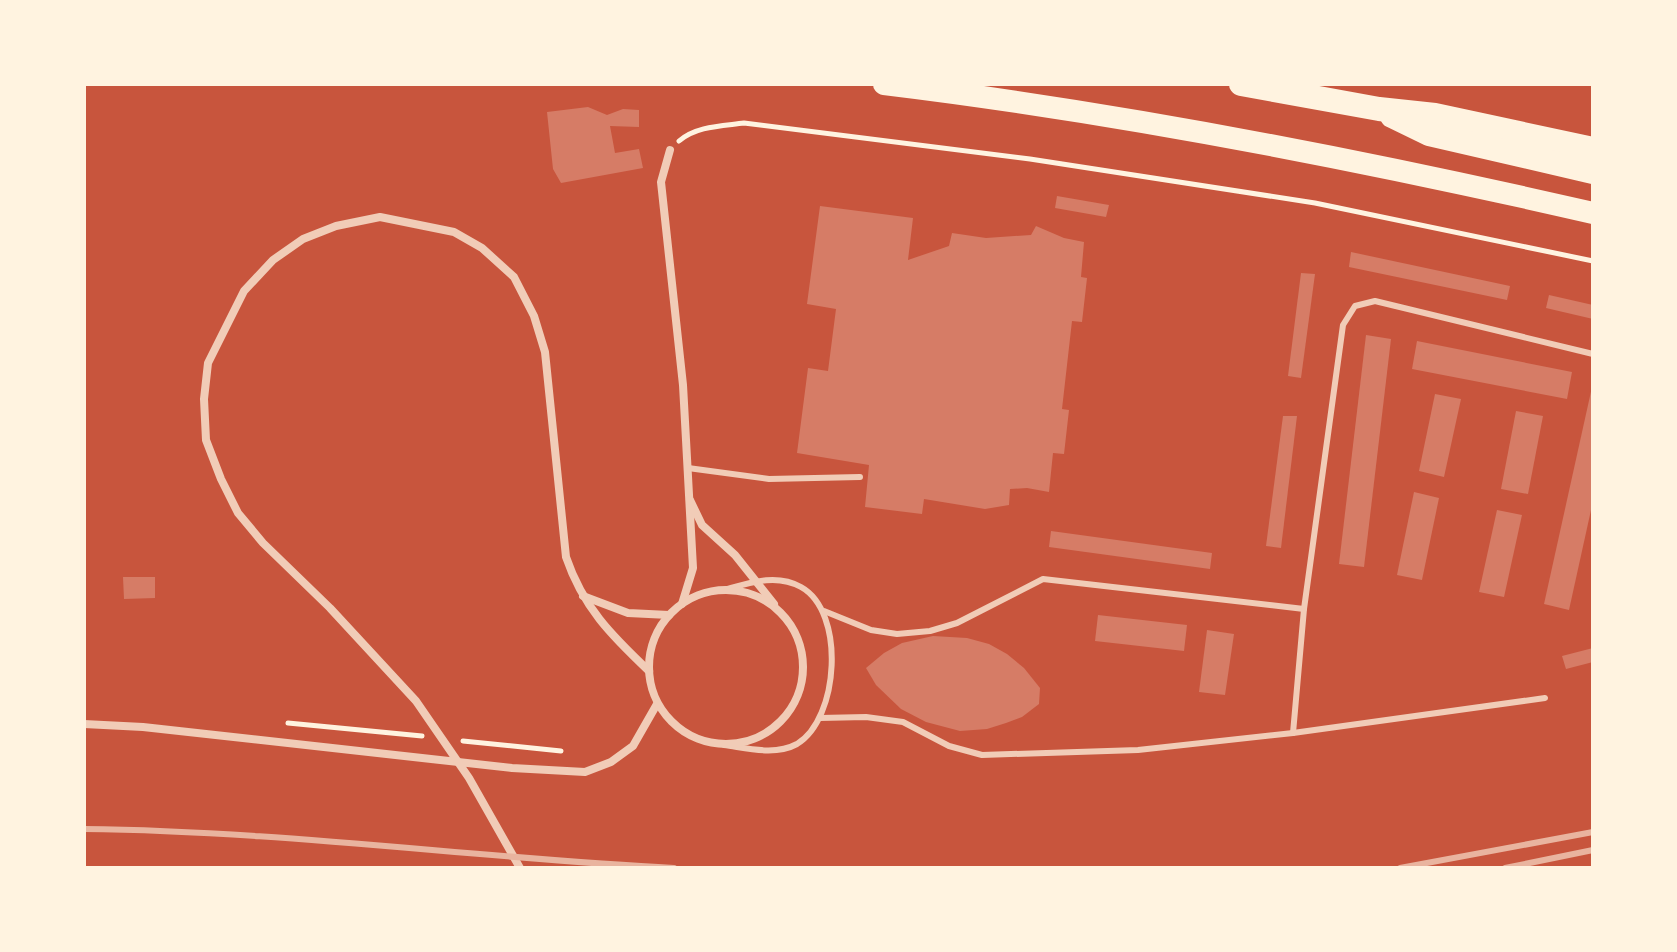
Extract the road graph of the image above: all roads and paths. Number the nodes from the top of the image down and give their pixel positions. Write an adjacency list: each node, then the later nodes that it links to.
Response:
1 (884, 84): 7 (highway)
2 (1241, 84): 3 (highway)
3 (1379, 109): 4 (highway); 6 (highway)
4 (1593, 149)
5 (670, 150): 8 (path); 10 (street)
6 (1593, 172)
7 (1593, 213)
8 (1593, 261)
9 (1593, 354): 17 (lane)
10 (688, 468): 11 (lane); 12 (street)
11 (860, 477)
12 (688, 496): 13 (street); 16 (street)
13 (757, 580): 14 (lane); 18 (street); 19 (lane)
14 (724, 590): 16 (street); 18 (street)
15 (583, 596): 20 (street); 21 (street); 32 (street)
16 (682, 604): 20 (street)
17 (1304, 609): 19 (lane); 27 (lane)
18 (779, 611): 30 (street)
19 (824, 611): 24 (lane)
20 (669, 615): 21 (street)
21 (649, 671): 23 (street)
22 (1545, 698): 27 (lane)
23 (657, 704): 26 (street); 30 (street)
24 (820, 718): 27 (lane); 30 (lane)
25 (275, 721): 28 (path)
26 (84, 724)
27 (1293, 733)
28 (432, 737)
29 (448, 739): 31 (path)
30 (724, 745)
31 (574, 752)
32 (520, 868)

